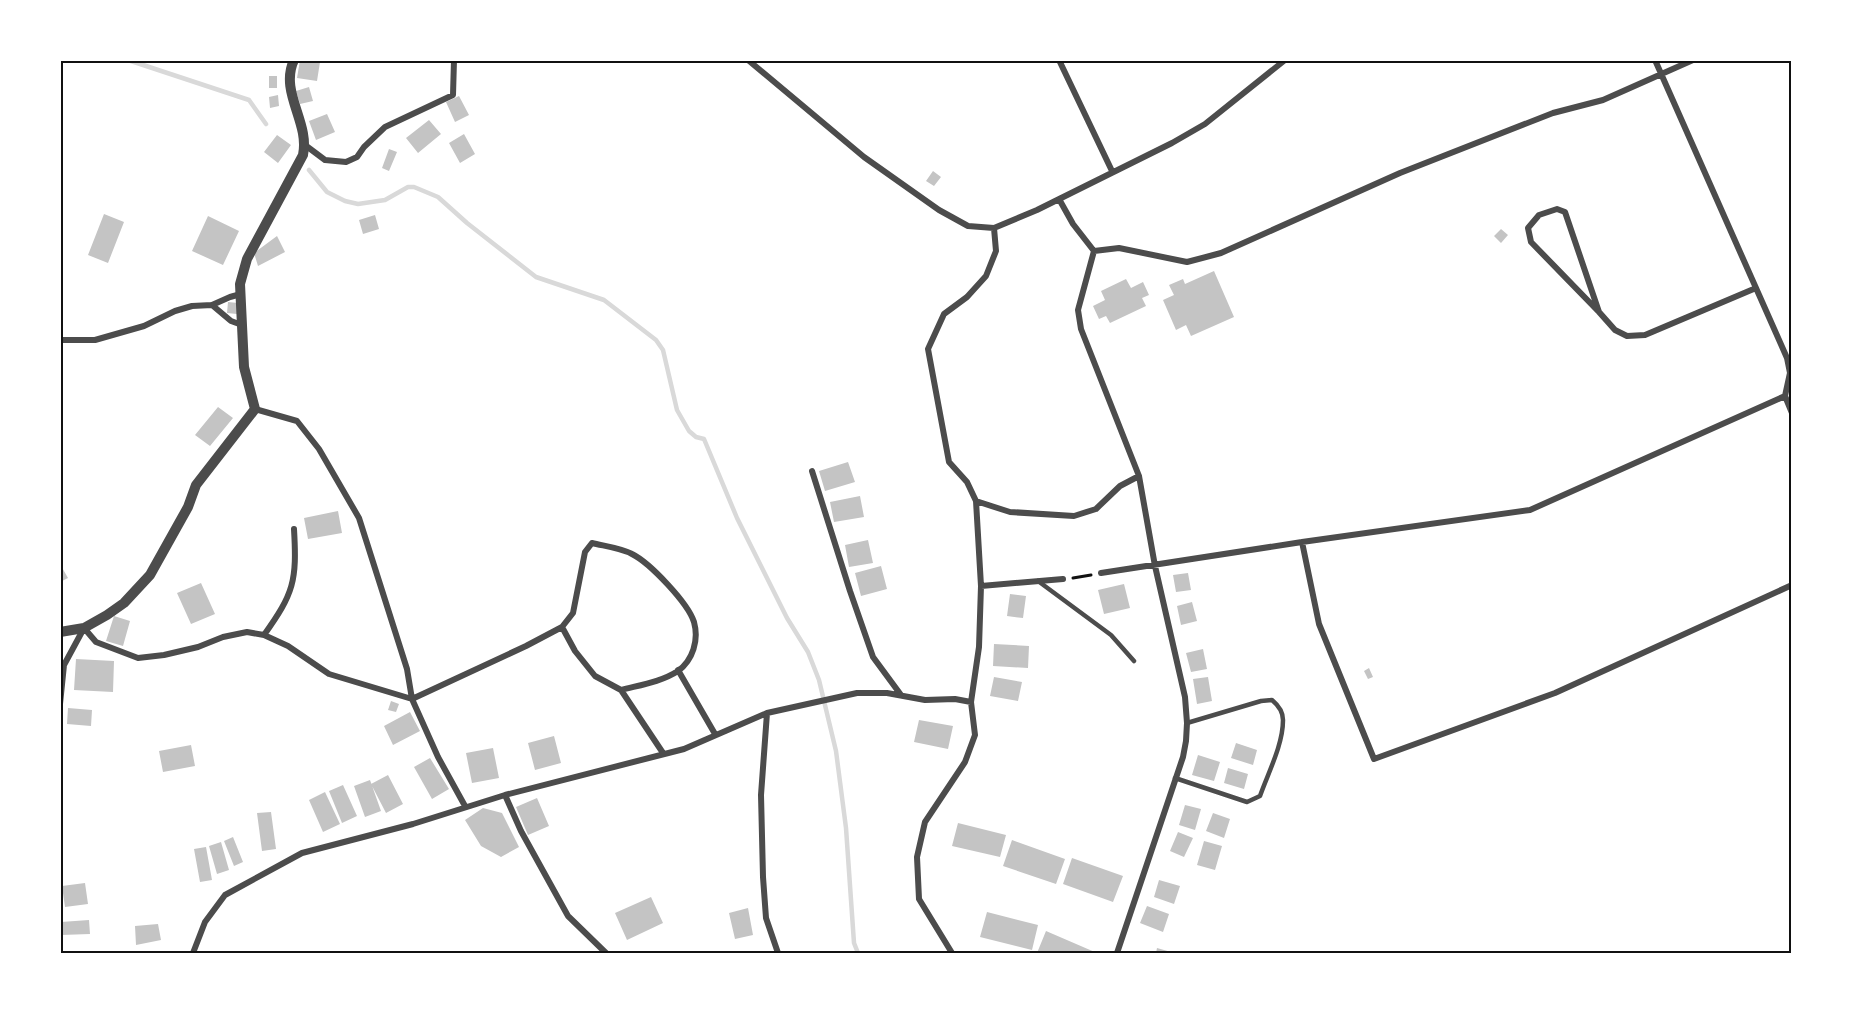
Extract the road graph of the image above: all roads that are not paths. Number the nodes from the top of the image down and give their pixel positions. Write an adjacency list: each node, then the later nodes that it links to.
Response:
1 (294, 60): 9 (street)
2 (454, 60): 9 (street)
3 (748, 60): 12 (street)
4 (1059, 60): 10 (street)
5 (1285, 60): 10 (street)
6 (1655, 60): 8 (street)
7 (1693, 60): 8 (street)
8 (1661, 74): 13 (street); 14 (street)
9 (305, 145): 15 (street)
10 (1113, 171): 11 (street)
11 (1059, 199): 12 (street); 13 (street)
12 (994, 228): 26 (street)
13 (1094, 251): 25 (street)
14 (1756, 288): 17 (street); 20 (street)
15 (240, 294): 16 (street); 18 (street)
16 (212, 306): 18 (street); 19 (street)
17 (1599, 312): 17 (street)
18 (242, 325): 22 (street)
19 (60, 340)
20 (1791, 372): 21 (street)
21 (1785, 396): 23 (street); 28 (street)
22 (255, 409): 36 (street); 43 (street)
23 (1792, 412)
24 (812, 471): 42 (street)
25 (1139, 476): 26 (street); 29 (street)
26 (976, 501): 34 (street)
27 (294, 530): 38 (street)
28 (1302, 542): 29 (street); 33 (street)
29 (1155, 566): 30 (street); 47 (street)
30 (1101, 573)
31 (1063, 579): 32 (street)
32 (1038, 581): 34 (street); 39 (lane)
33 (1792, 585)
34 (981, 586): 44 (street)
35 (562, 627): 40 (street); 41 (street); 43 (street)
36 (84, 628): 37 (street); 38 (street); 45 (street)
37 (60, 632)
38 (264, 634): 43 (street)
39 (1134, 661)
40 (678, 670): 41 (street); 48 (street)
41 (621, 690): 49 (street)
42 (901, 696): 44 (street); 46 (street)
43 (412, 699): 52 (street)
44 (971, 702): 56 (street)
45 (60, 704)
46 (767, 713): 48 (street); 55 (street)
47 (1187, 723): 50 (street); 50 (lane)
48 (715, 734): 49 (street)
49 (663, 753): 51 (street)
50 (1175, 778): 57 (street)
51 (505, 795): 52 (street); 54 (street)
52 (465, 806): 53 (street)
53 (193, 953)
54 (606, 953)
55 (778, 953)
56 (952, 953)
57 (1117, 953)

